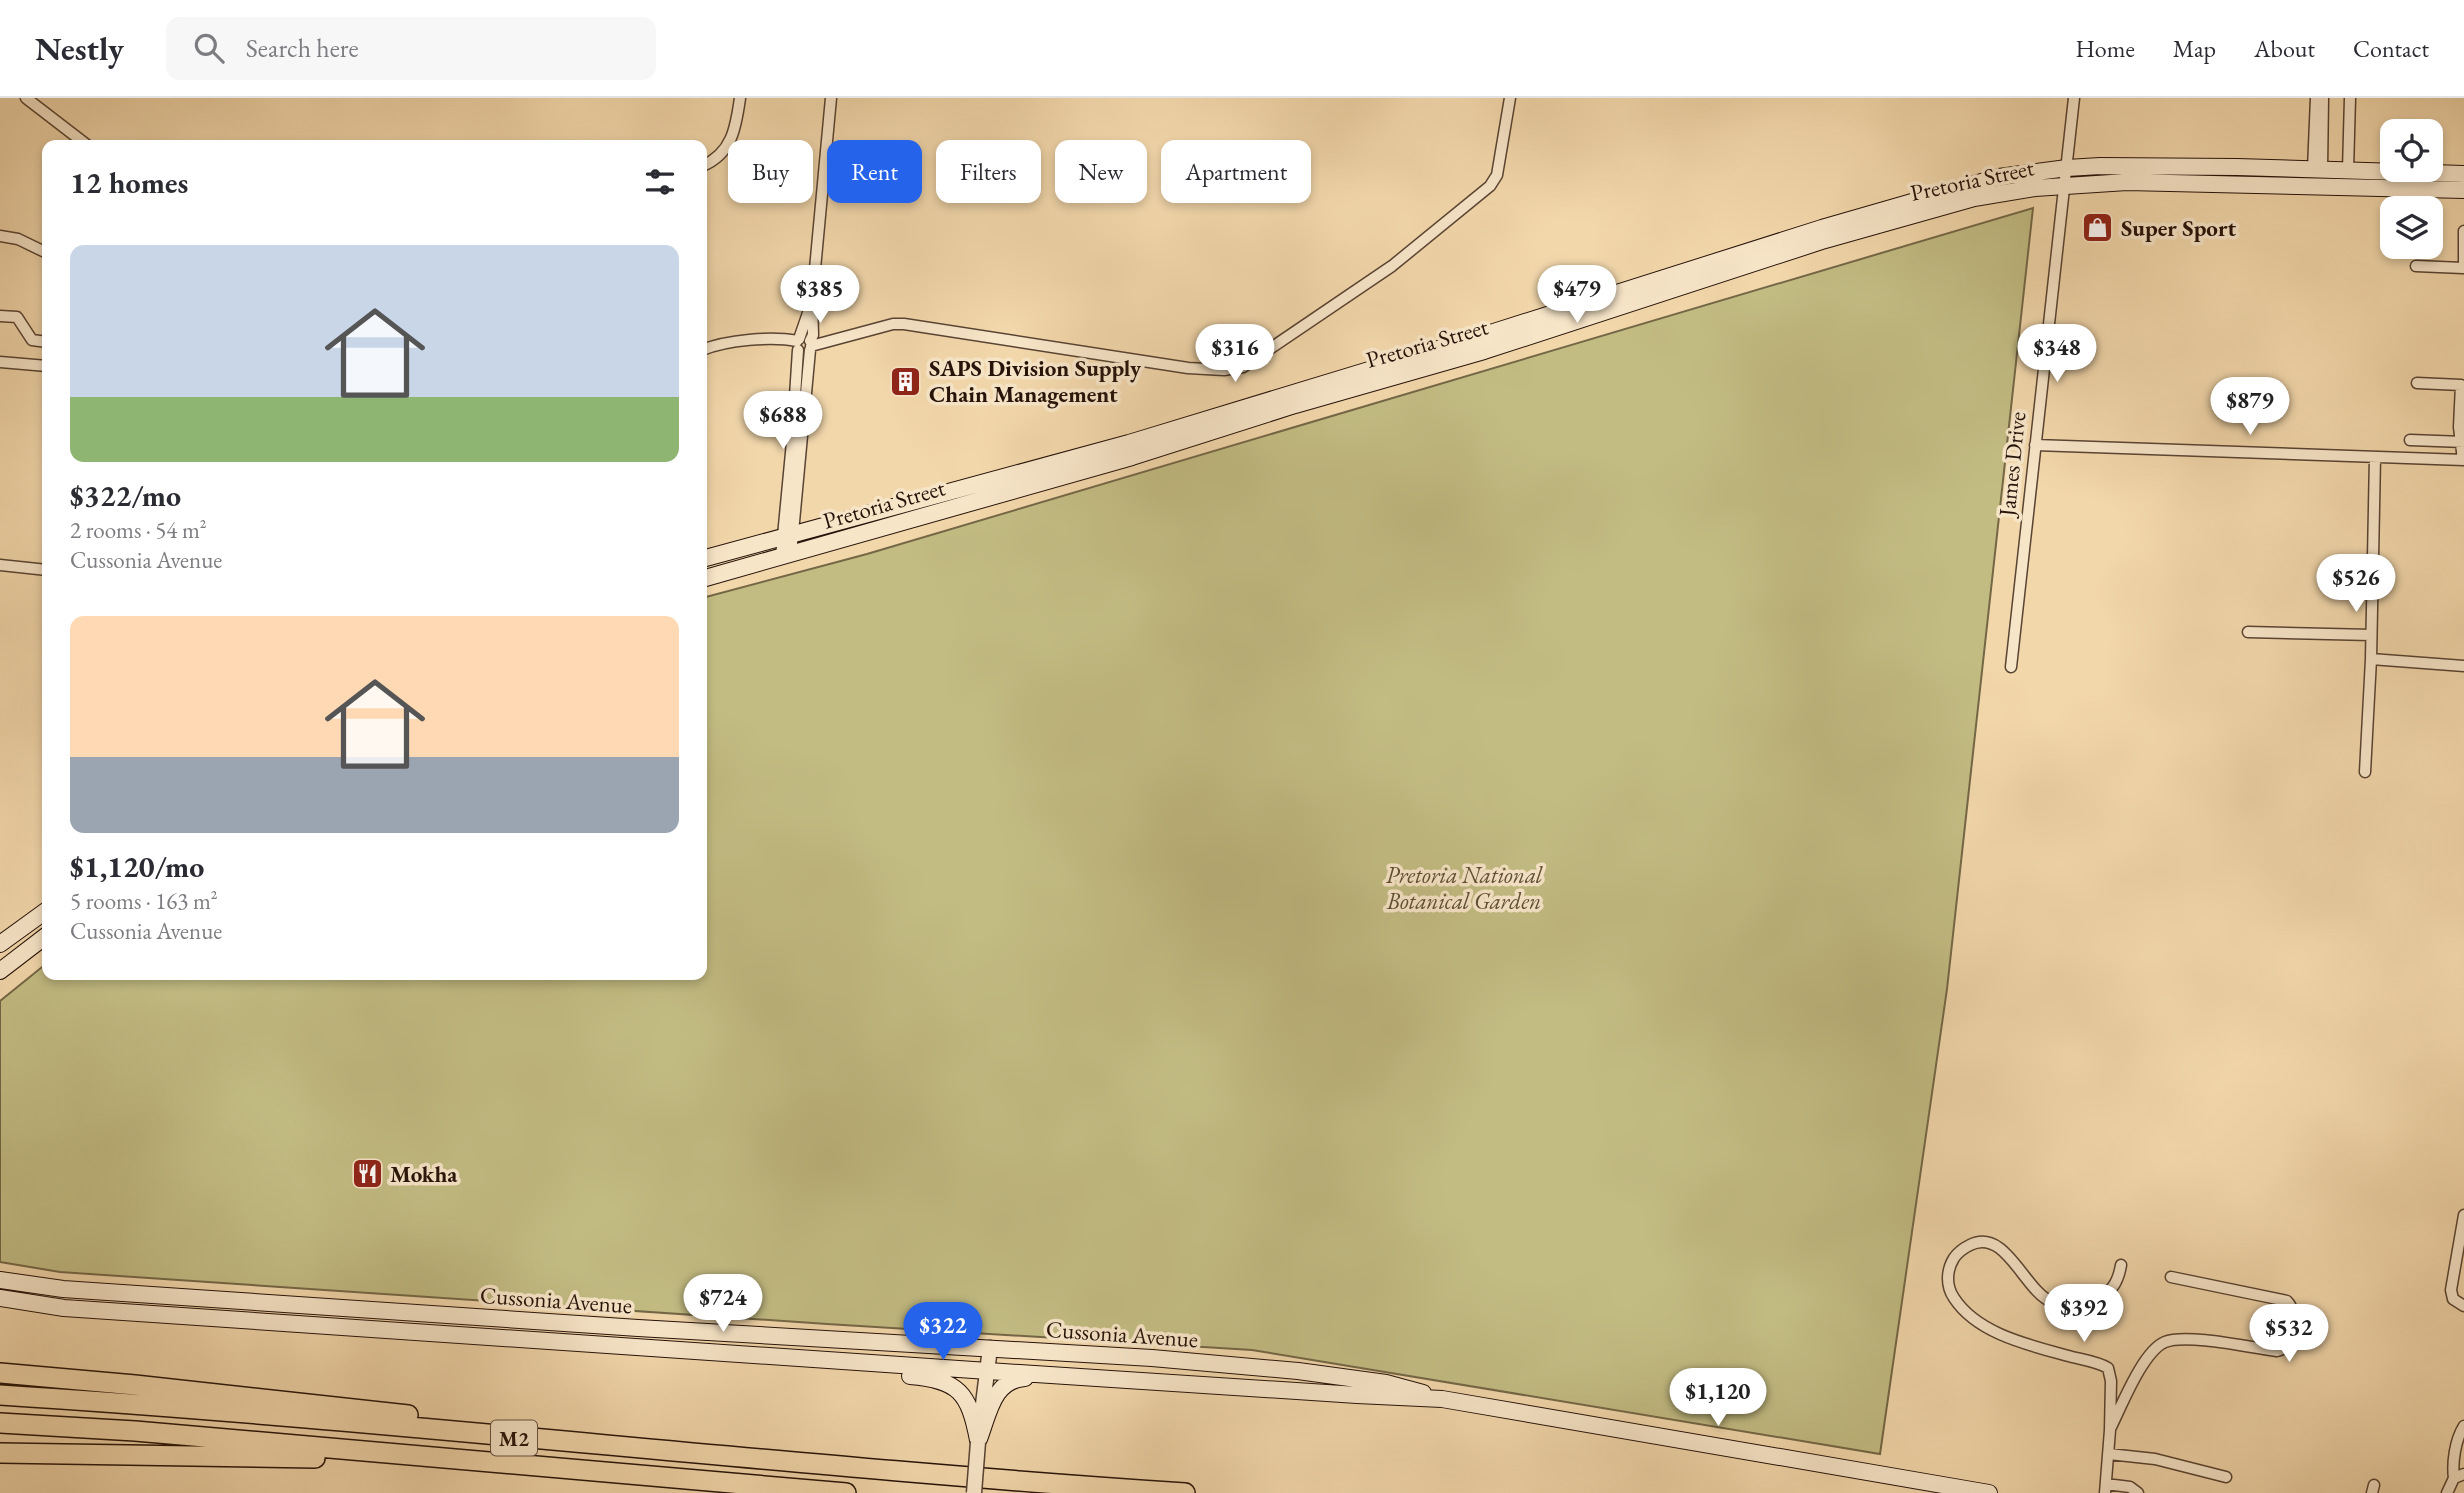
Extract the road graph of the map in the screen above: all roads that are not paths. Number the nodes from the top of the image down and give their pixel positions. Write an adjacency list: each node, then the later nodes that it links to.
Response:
1 (26, 98): 9 (street)
2 (740, 98): 10 (street)
3 (831, 98): 24 (street)
4 (1510, 98): 24 (street)
5 (2074, 98): 11 (street, James Drive)
6 (2316, 98): 12 (street)
7 (2323, 98): 12 (street)
8 (2350, 98): 13 (street)
9 (81, 140)
10 (707, 163)
11 (2067, 168): 12 (main road, Pretoria Street); 15 (street, James Drive); 35 (main road, Pretoria Street)
12 (2317, 169): 13 (main road, Pretoria Street)
13 (2348, 170): 14 (main road, Pretoria Street)
14 (2464, 174)
15 (2066, 185): 16 (main road, Pretoria Street); 32 (street, James Drive); 36 (main road, Pretoria Street)
16 (2464, 190)
17 (2464, 231): 21 (street)
18 (0, 236): 19 (street)
19 (42, 251)
20 (2416, 266): 21 (street)
21 (2463, 268)
22 (0, 316): 23 (street)
23 (42, 341)
24 (803, 345): 25 (street); 35 (street)
25 (707, 348)
26 (0, 362): 27 (street)
27 (42, 366)
28 (2417, 383): 29 (street)
29 (2462, 385): 31 (street)
30 (2410, 440): 31 (street)
31 (2463, 442): 34 (street)
32 (2035, 445): 33 (street); 45 (street, James Drive)
33 (2375, 457): 34 (street); 42 (street)
34 (2463, 460)
35 (787, 534): 36 (street); 37 (main road, Pretoria Street)
36 (786, 556): 40 (main road, Pretoria Street)
37 (707, 558)
38 (0, 565): 39 (street)
39 (42, 569)
40 (707, 578)
41 (2248, 632): 42 (street)
42 (2371, 635): 43 (street)
43 (2371, 659): 44 (street); 46 (street)
44 (2464, 666)
45 (2011, 667)
46 (2365, 772)
47 (42, 914): 49 (main road)
48 (42, 939): 50 (main road)
49 (0, 944)
50 (0, 971)
51 (2464, 1214): 56 (street)
52 (2121, 1265): 68 (street)
53 (2171, 1277): 68 (street)
54 (0, 1280): 57 (main road, Cussonia Avenue)
55 (0, 1298): 58 (main road, Cussonia Avenue)
56 (2464, 1306)
57 (990, 1348): 60 (street); 65 (main road, Cussonia Avenue)
58 (837, 1360): 60 (main road, Cussonia Avenue); 69 (main road)
59 (0, 1366): 63 (highway)
60 (988, 1371): 62 (main road, Cussonia Avenue); 69 (street)
61 (0, 1373): 63 (highway)
62 (1066, 1376): 65 (main road, Cussonia Avenue); 69 (main road)
63 (54, 1377): 75 (highway)
64 (0, 1395): 75 (highway, M2)
65 (1442, 1399): 80 (main road, Cussonia Avenue)
66 (0, 1423): 72 (highway, M2)
67 (2464, 1426): 73 (street)
68 (2110, 1430): 71 (street)
69 (978, 1441): 78 (street, bridge)
70 (0, 1453): 72 (highway)
71 (2109, 1454): 74 (street); 76 (street)
72 (588, 1470): 77 (highway)
73 (2459, 1476): 82 (street)
74 (2226, 1477)
75 (1028, 1483): 79 (highway)
76 (2105, 1489): 81 (street)
77 (846, 1493)
78 (974, 1493)
79 (1185, 1493)
80 (1989, 1493)
81 (2138, 1493)
82 (2446, 1493)

